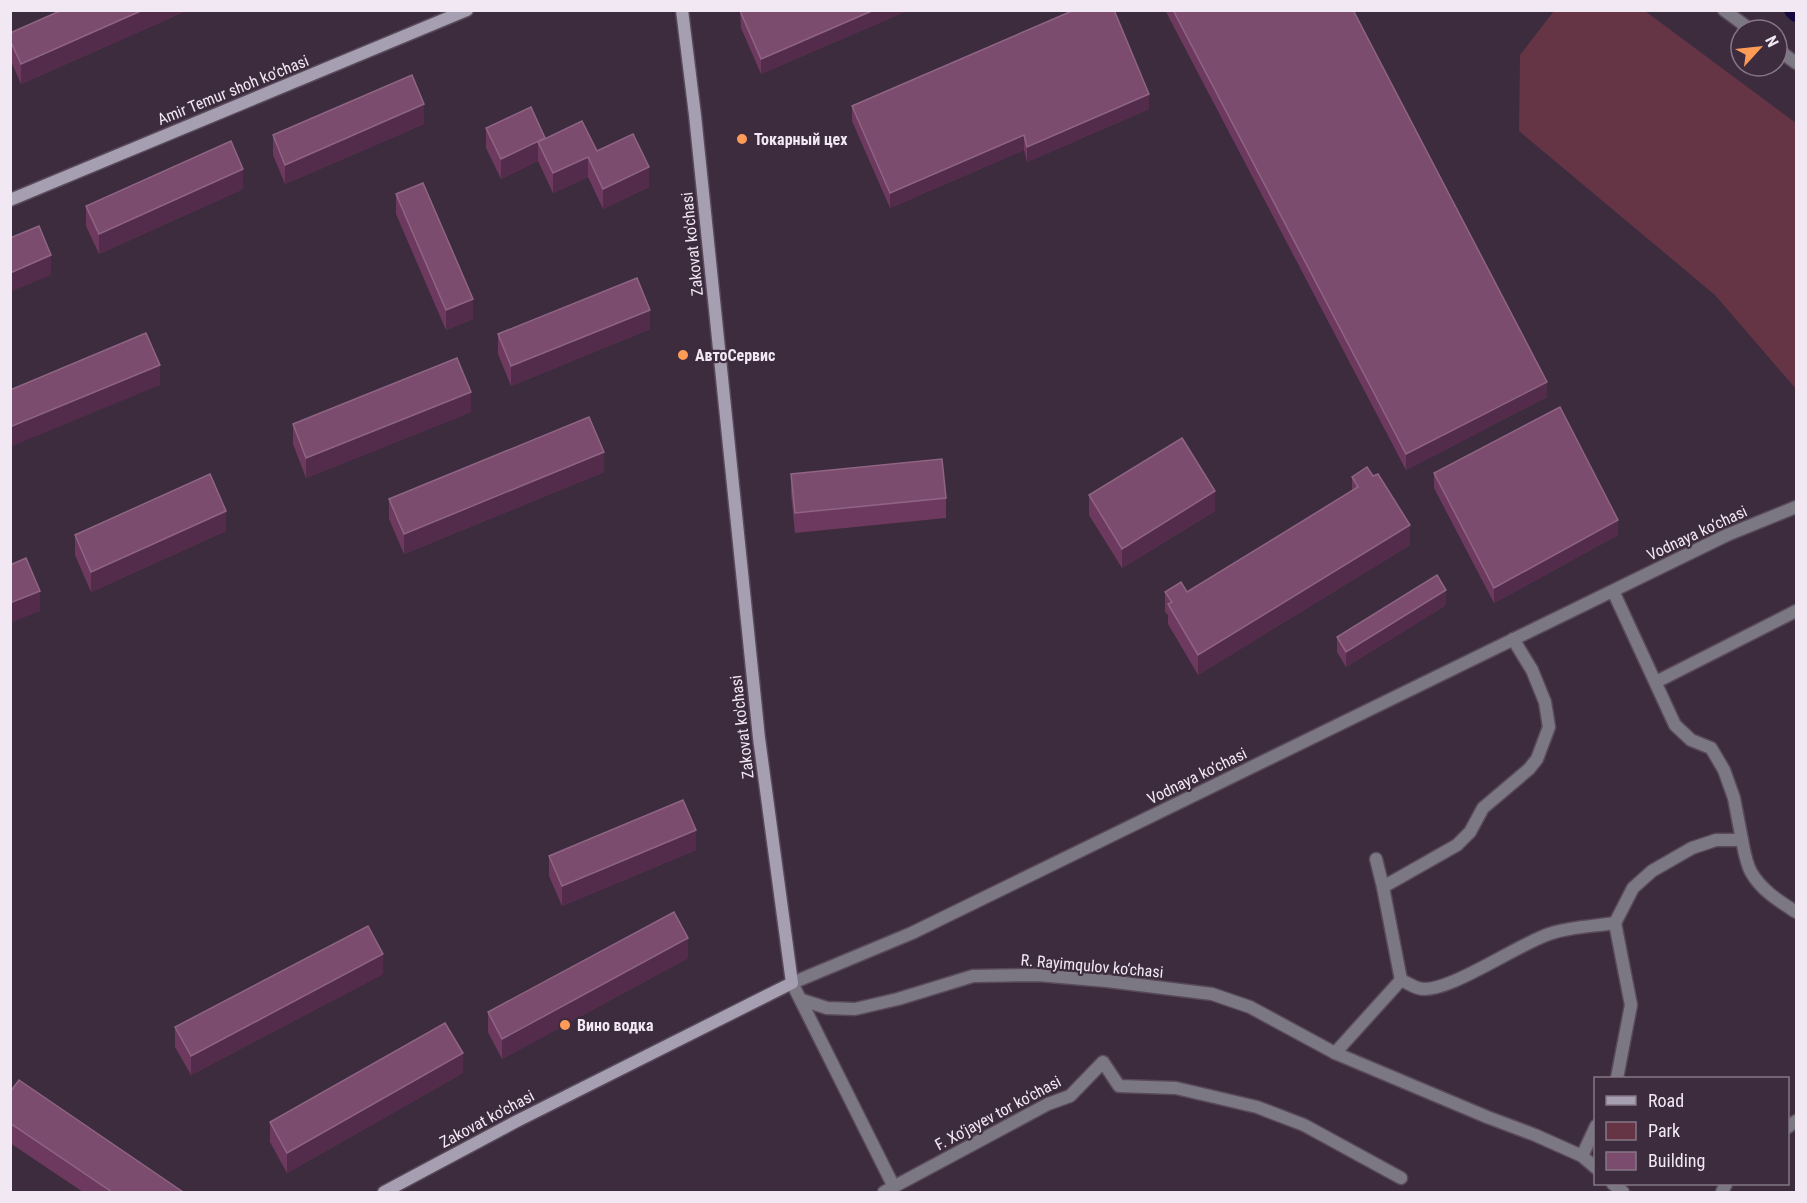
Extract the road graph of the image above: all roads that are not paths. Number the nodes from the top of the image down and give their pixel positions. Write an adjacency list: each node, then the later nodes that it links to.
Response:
1 (467, 10): 3 (main road, Amir Temur shoh ko‘chasi)
2 (682, 10): 15 (main road, Zakovat ko'chasi)
3 (10, 200)
4 (1797, 507): 5 (street, Vodnaya ko‘chasi)
5 (1613, 591): 7 (street, Vodnaya ko‘chasi); 8 (street)
6 (1797, 611): 8 (street)
7 (1513, 639): 11 (street); 15 (street, Vodnaya ko‘chasi)
8 (1656, 682): 9 (street)
9 (1742, 840): 12 (street); 13 (street)
10 (1376, 859): 11 (street)
11 (1383, 887): 14 (street)
12 (1797, 912)
13 (1615, 923): 14 (street); 18 (street)
14 (1401, 980): 17 (street)
15 (792, 983): 16 (street, F. Xo‘jayev tor ko‘chasi); 24 (main road, Zakovat ko'chasi)
16 (802, 1000): 17 (street, R. Rayimqulov ko‘chasi); 23 (street, F. Xo‘jayev tor ko‘chasi)
17 (1335, 1053): 20 (street, R. Rayimqulov ko‘chasi)
18 (1617, 1077)
19 (1594, 1130): 20 (street)
20 (1582, 1156): 21 (street, R. Rayimqulov ko‘chasi)
21 (1594, 1166)
22 (1401, 1178): 23 (street, F. Xo‘jayev tor ko‘chasi)
23 (889, 1190)
24 (384, 1192)

